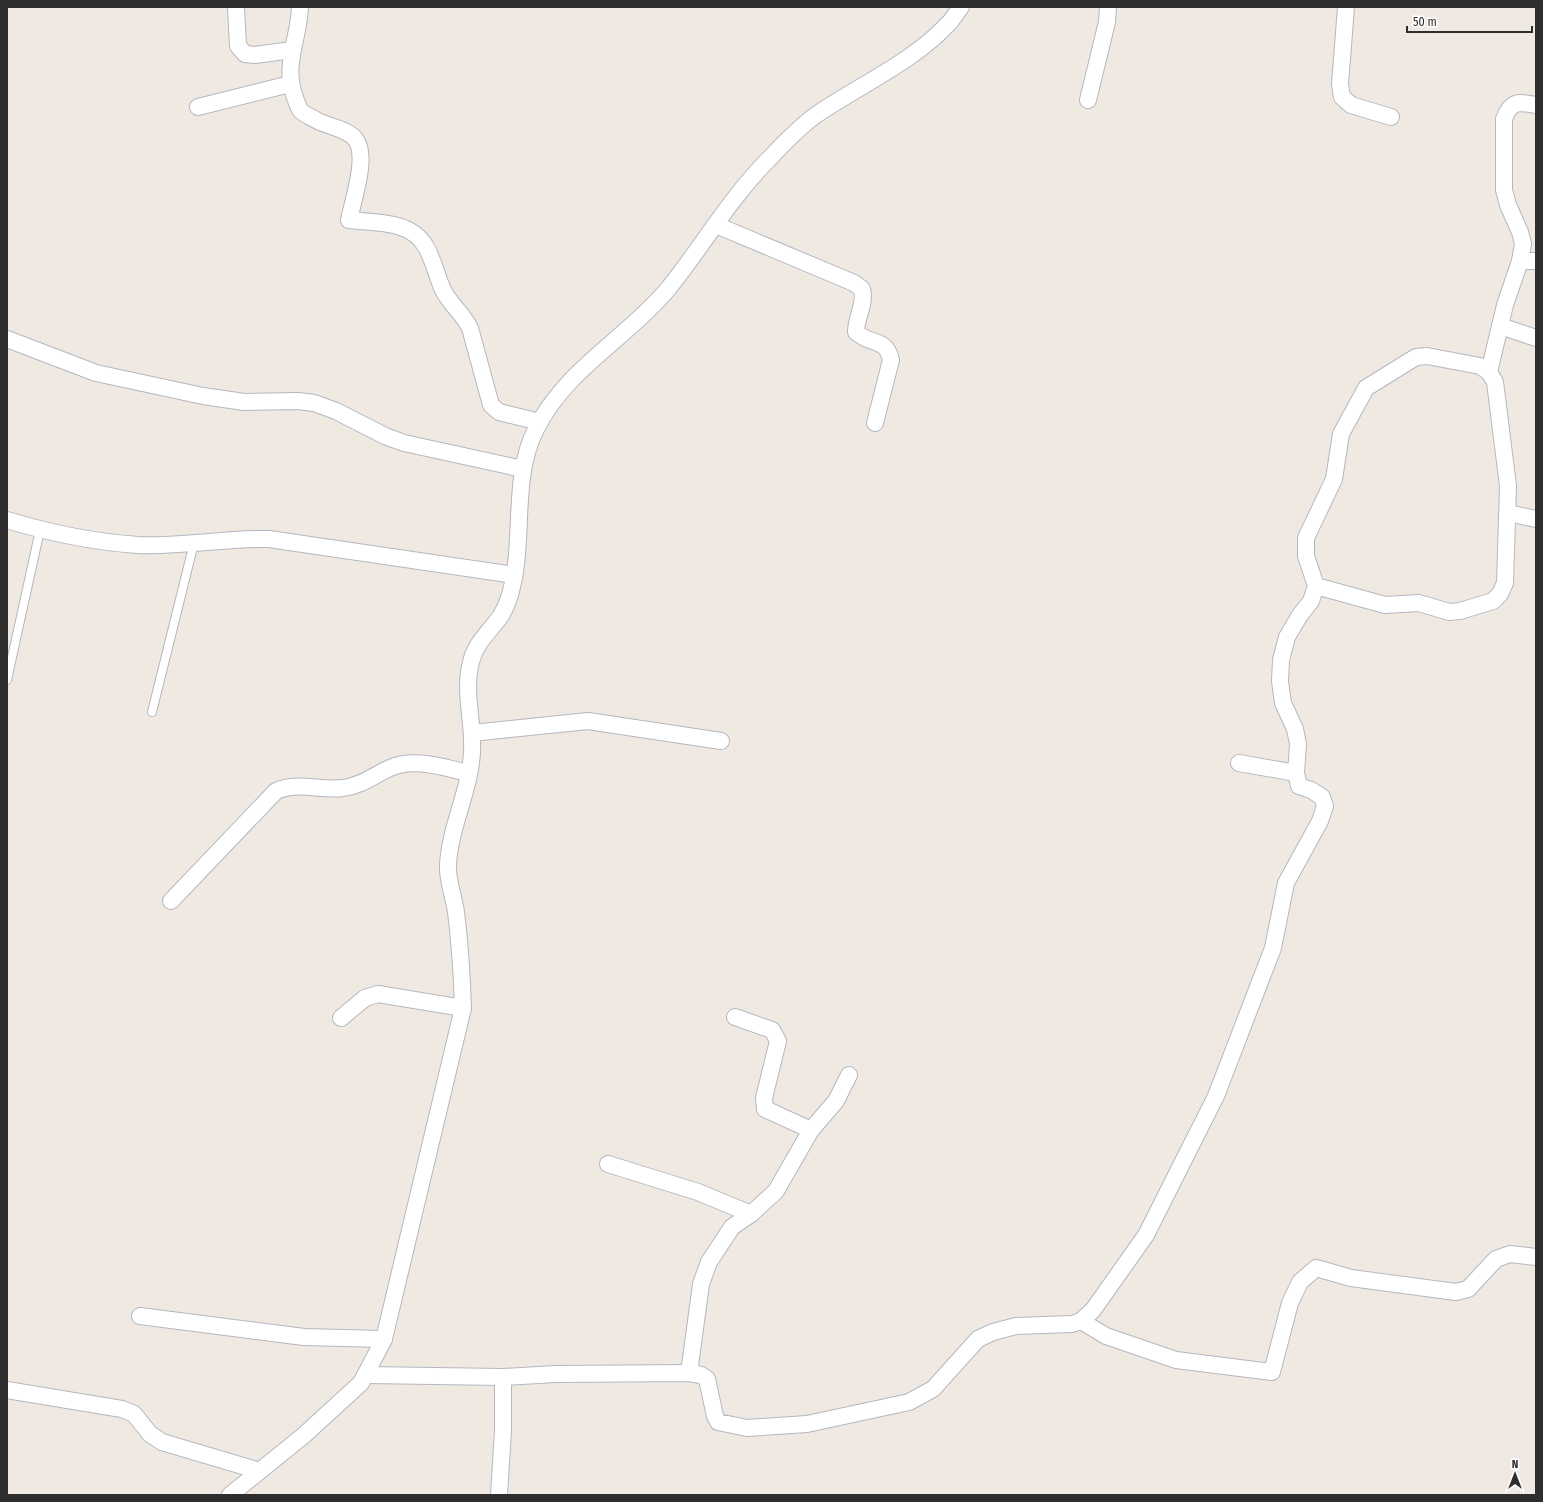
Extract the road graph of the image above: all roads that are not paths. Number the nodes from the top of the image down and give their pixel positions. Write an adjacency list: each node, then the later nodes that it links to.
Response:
1 (236, 7): 6 (street)
2 (300, 7): 6 (street)
3 (961, 7): 12 (street)
4 (1108, 7): 8 (street)
5 (1346, 7): 11 (street)
6 (292, 50): 7 (street)
7 (290, 84): 10 (street); 18 (street)
8 (1088, 100)
9 (1536, 105): 13 (street)
10 (198, 107)
11 (1391, 117)
12 (716, 225): 18 (street); 19 (street)
13 (1528, 261): 14 (street)
14 (1500, 326): 15 (street); 17 (street)
15 (1536, 338)
16 (7, 339): 20 (street)
17 (1489, 372): 21 (street); 27 (street)
18 (540, 422): 20 (street)
19 (875, 423)
20 (524, 469): 26 (street)
21 (1508, 512): 22 (street); 27 (street)
22 (1536, 519)
23 (7, 520): 24 (street)
24 (40, 530): 25 (street); 28 (lane)
25 (194, 542): 26 (street); 29 (lane)
26 (514, 575): 30 (street)
27 (1316, 586): 34 (street)
28 (7, 680)
29 (152, 712)
30 (472, 733): 31 (street); 33 (street)
31 (722, 741)
32 (1239, 763): 34 (street)
33 (469, 773): 35 (street); 36 (street)
34 (1296, 773): 45 (street)
35 (171, 901)
36 (463, 1008): 38 (street); 46 (street)
37 (735, 1017): 40 (street)
38 (341, 1018)
39 (849, 1075): 40 (street)
40 (811, 1130): 42 (street)
41 (608, 1164): 42 (street)
42 (751, 1214): 47 (street)
43 (1536, 1257): 45 (street)
44 (140, 1316): 46 (street)
45 (1081, 1321): 47 (street)
46 (384, 1340): 48 (street)
47 (689, 1372): 49 (street)
48 (365, 1375): 49 (street); 51 (street)
49 (503, 1377): 53 (street)
50 (7, 1390): 51 (street)
51 (260, 1470): 52 (street)
52 (230, 1495)
53 (499, 1495)

